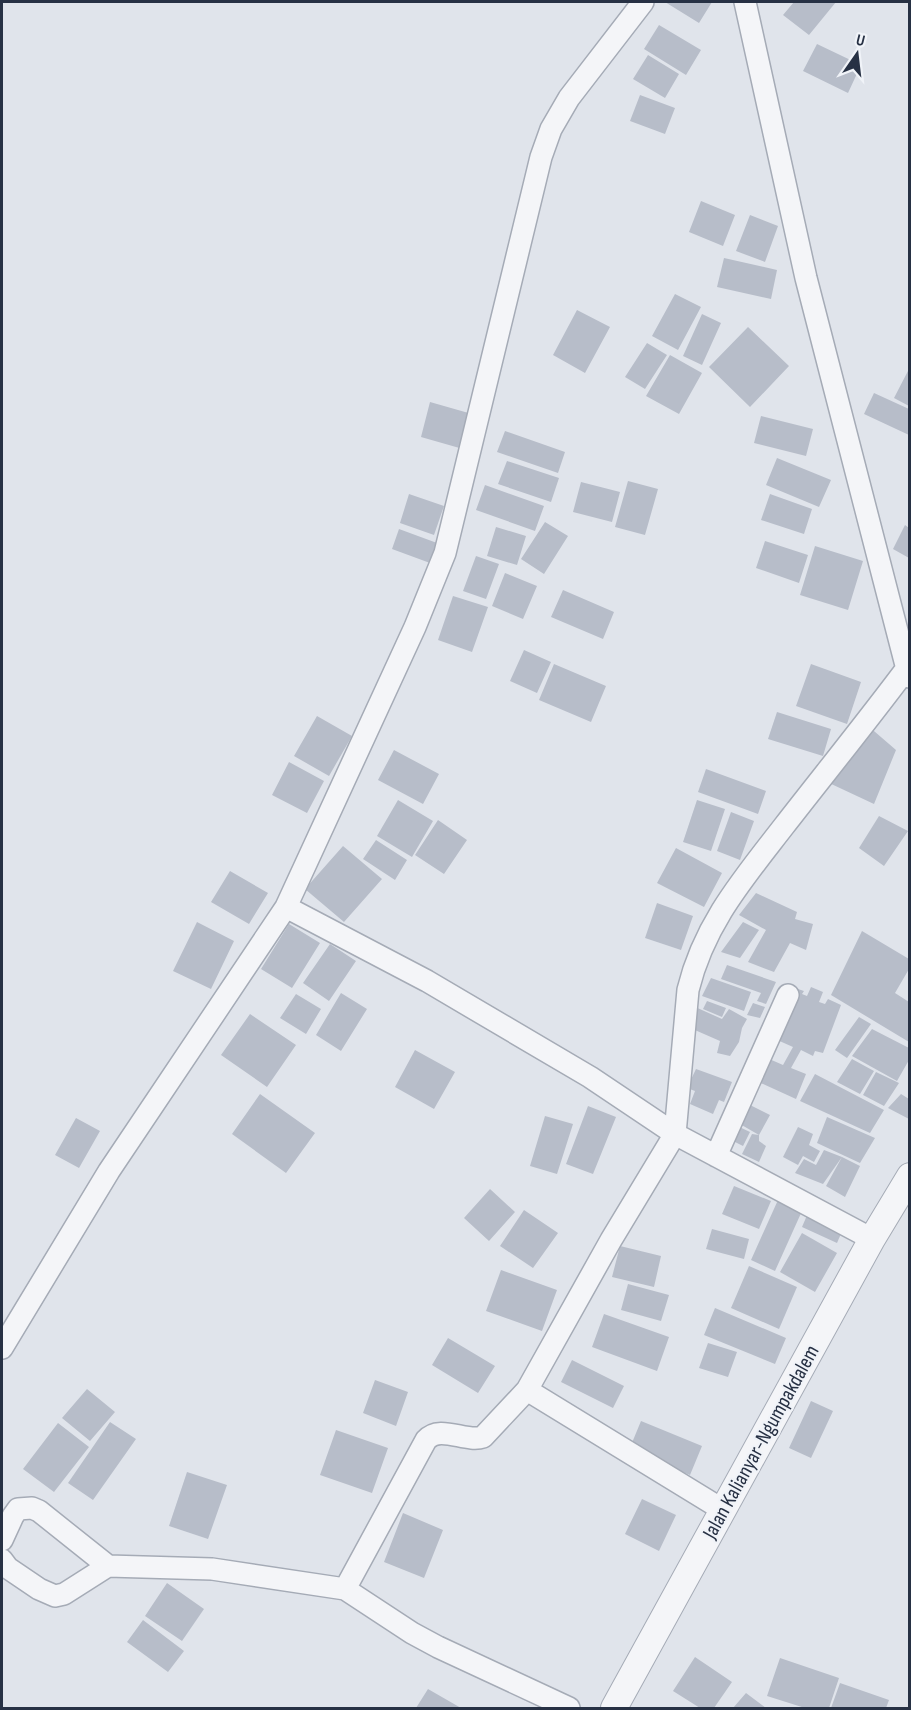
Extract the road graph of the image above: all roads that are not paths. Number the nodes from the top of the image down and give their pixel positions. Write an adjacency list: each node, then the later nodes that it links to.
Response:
1 (643, 2): 4 (street)
2 (745, 2): 3 (street)
3 (909, 670): 6 (street)
4 (286, 907): 6 (street); 10 (street)
5 (788, 994): 7 (street)
6 (675, 1134): 7 (street); 11 (street)
7 (716, 1156): 9 (street)
8 (909, 1176): 9 (street, Jalan Kalianyar-Ngumpakdalem)
9 (872, 1239): 12 (street, Jalan Kalianyar-Ngumpakdalem)
10 (2, 1348)
11 (527, 1390): 12 (street); 16 (street)
12 (723, 1510): 18 (street, Jalan Kalianyar-Ngumpakdalem)
13 (2, 1540): 15 (street)
14 (2, 1560): 15 (street)
15 (108, 1566): 16 (street)
16 (345, 1589): 17 (street)
17 (569, 1708)
18 (614, 1708)

